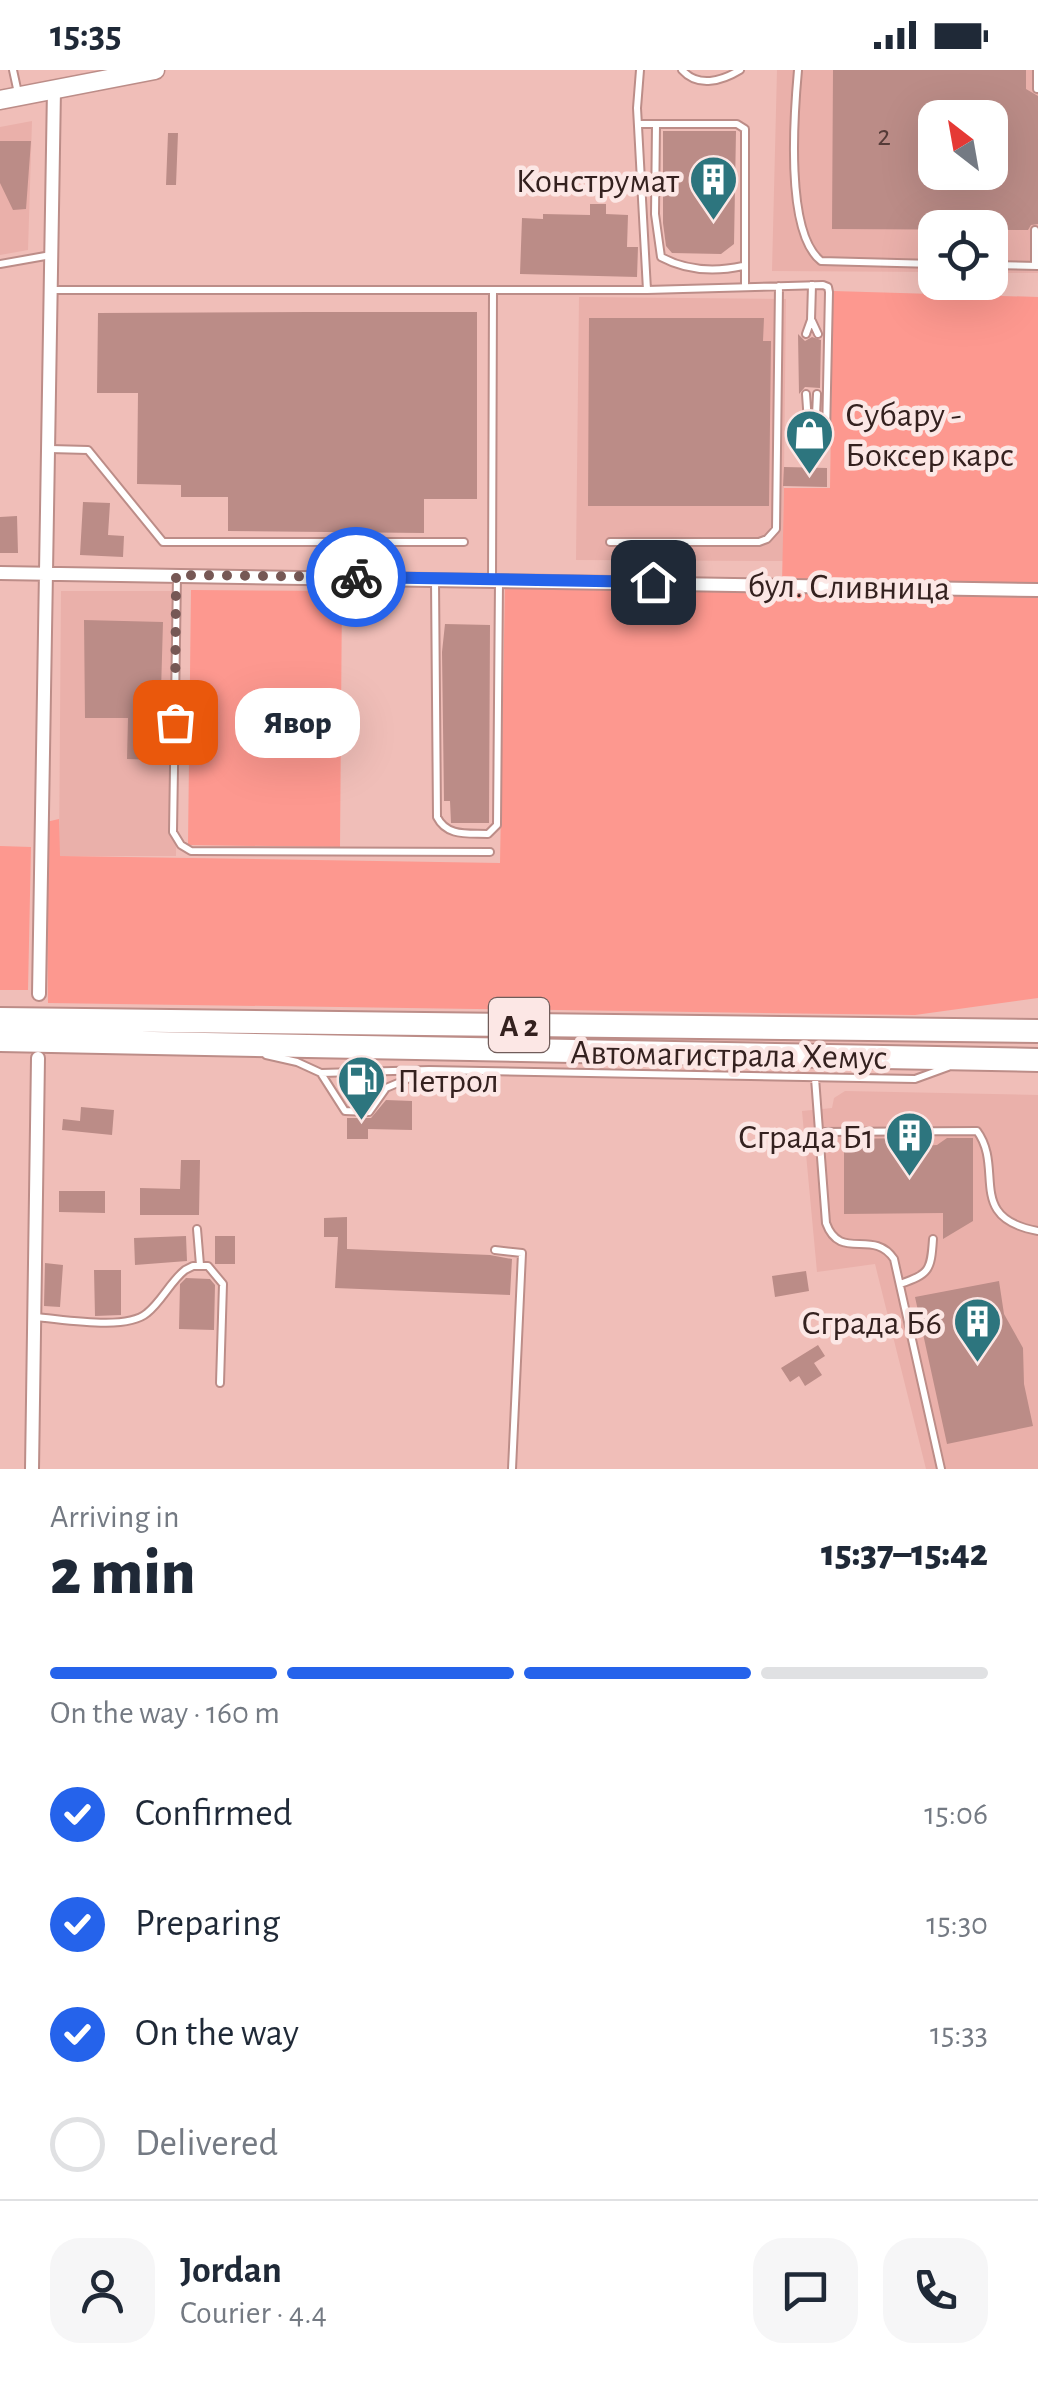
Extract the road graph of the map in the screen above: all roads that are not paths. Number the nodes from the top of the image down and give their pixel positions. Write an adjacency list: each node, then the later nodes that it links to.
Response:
1 (13, 70): 10 (lane)
2 (155, 70): 8 (main road)
3 (640, 70): 11 (lane)
4 (682, 70): 5 (lane)
5 (740, 70)
6 (798, 70): 16 (lane)
7 (1037, 70): 9 (lane)
8 (54, 79): 10 (main road); 14 (street)
9 (1037, 89)
10 (9, 98)
11 (640, 124): 12 (lane); 24 (lane)
12 (656, 125): 18 (lane); 18 (lane)
13 (1035, 230): 19 (lane)
14 (52, 255): 15 (lane); 23 (street)
15 (0, 264)
16 (918, 264)
17 (1008, 265): 19 (lane)
18 (744, 266): 22 (lane)
19 (1036, 266)
20 (812, 285): 21 (lane); 26 (lane); 31 (lane)
21 (778, 286): 22 (lane); 34 (lane)
22 (745, 288): 24 (lane)
23 (51, 290): 25 (lane); 32 (street)
24 (647, 290): 25 (lane)
25 (493, 291): 39 (lane)
26 (812, 320): 27 (lane); 28 (lane)
27 (806, 334)
28 (818, 334)
29 (806, 394): 31 (lane)
30 (818, 394): 31 (lane)
31 (815, 437)
32 (50, 449): 33 (lane); 36 (street)
33 (464, 542)
34 (610, 542)
35 (0, 573): 36 (street, бул. Сливница)
36 (48, 574): 37 (street, бул. Сливница); 42 (street)
37 (176, 575): 38 (street, бул. Сливница); 41 (lane)
38 (435, 578): 39 (street, бул. Сливница); 39 (lane)
39 (496, 579): 40 (street, бул. Сливница)
40 (1038, 590)
41 (490, 852)
42 (39, 994)
43 (0, 1019): 44 (highway, Автомагистрала Хемус / A 2)
44 (1038, 1031)
45 (0, 1040): 46 (highway, Автомагистрала Хемус / A 2)
46 (230, 1047): 48 (highway, Автомагистрала Хемус / A 2); 51 (lane)
47 (38, 1058): 60 (street)
48 (972, 1058): 49 (highway, Автомагистрала Хемус / A 2); 52 (lane)
49 (1038, 1060)
50 (429, 1070): 51 (lane); 51 (lane); 52 (lane)
51 (322, 1074)
52 (815, 1078): 53 (lane)
53 (818, 1132): 55 (lane); 59 (lane)
54 (197, 1229): 58 (lane)
55 (1038, 1231)
56 (933, 1239): 59 (lane)
57 (495, 1250): 63 (lane)
58 (200, 1264): 60 (lane); 61 (lane)
59 (900, 1284): 64 (lane)
60 (34, 1316): 62 (street)
61 (220, 1383)
62 (32, 1469)
63 (512, 1469)
64 (940, 1469)

